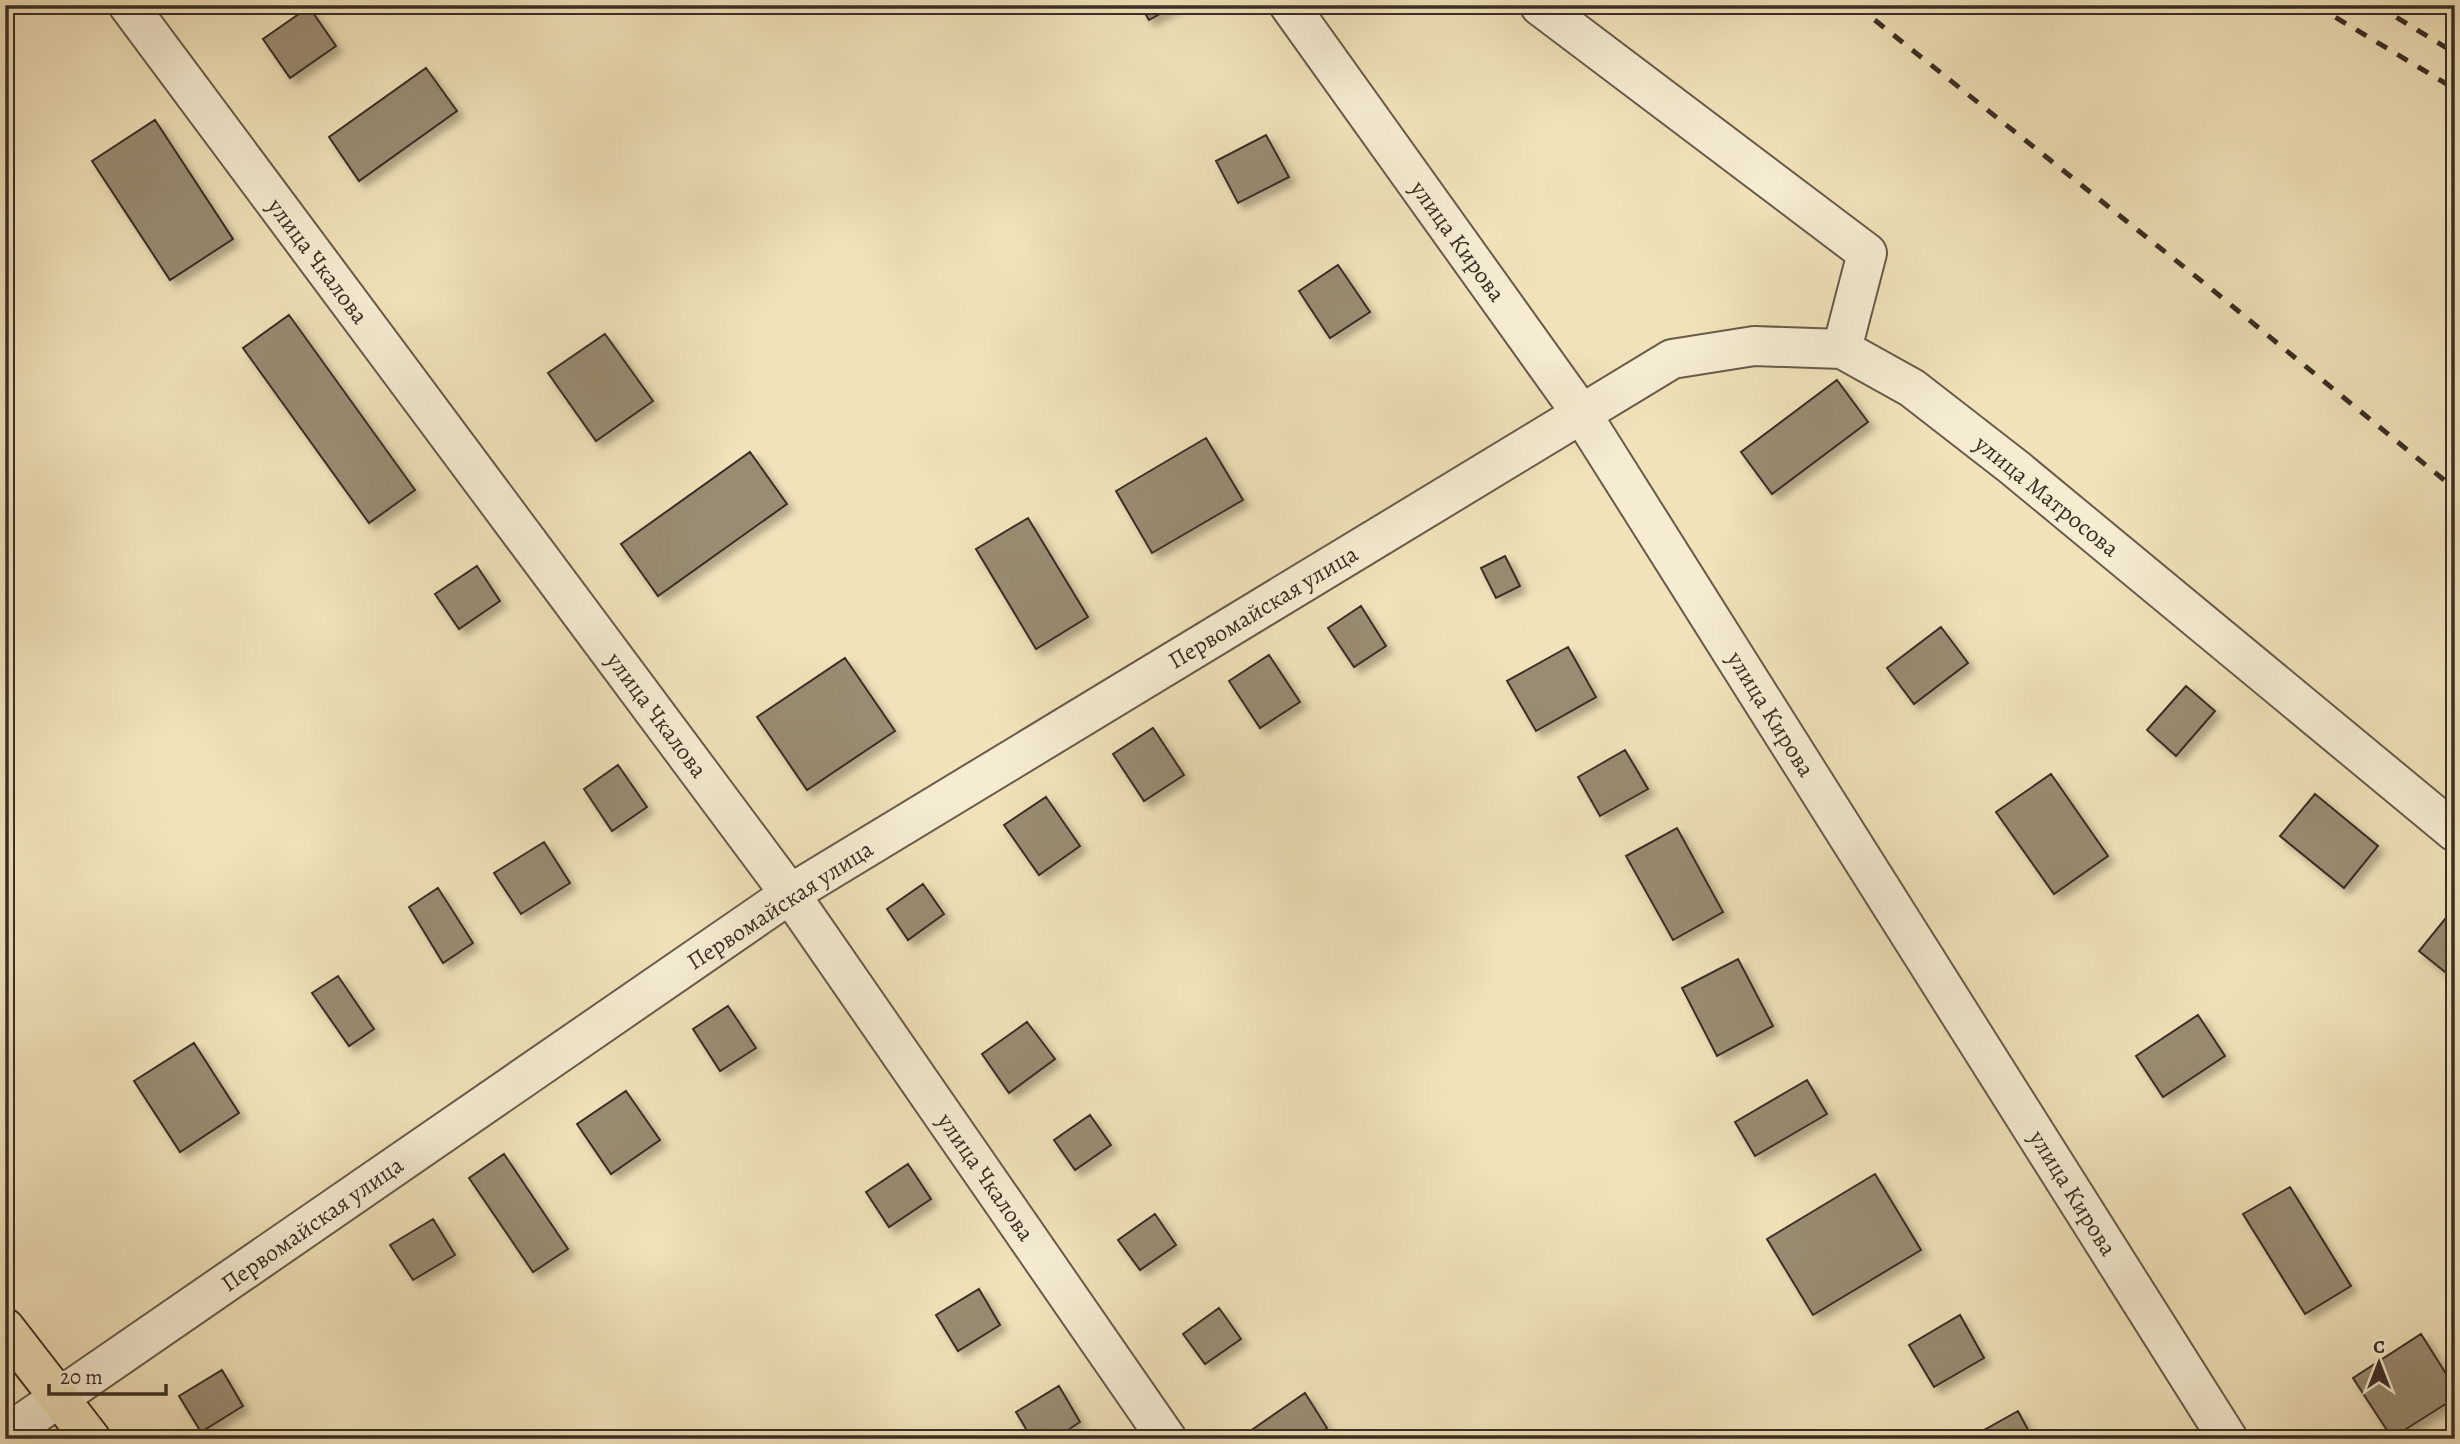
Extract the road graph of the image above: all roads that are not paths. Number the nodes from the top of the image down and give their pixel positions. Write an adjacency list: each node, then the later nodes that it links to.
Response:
1 (128, 5): 7 (street, улица Чкалова)
2 (1289, 5): 5 (street, улица Кирова)
3 (1540, 6): 4 (street)
4 (1842, 349): 5 (street, улица Матросова); 6 (street, улица Матросова)
5 (1581, 413): 7 (street, Первомайская улица); 13 (street, улица Кирова)
6 (2455, 832)
7 (790, 894): 9 (street, Первомайская улица); 12 (street, улица Чкалова)
8 (5, 1328): 9 (main road)
9 (60, 1398): 10 (street, Первомайская улица); 11 (main road)
10 (5, 1436)
11 (90, 1439)
12 (1167, 1439)
13 (2228, 1439)

